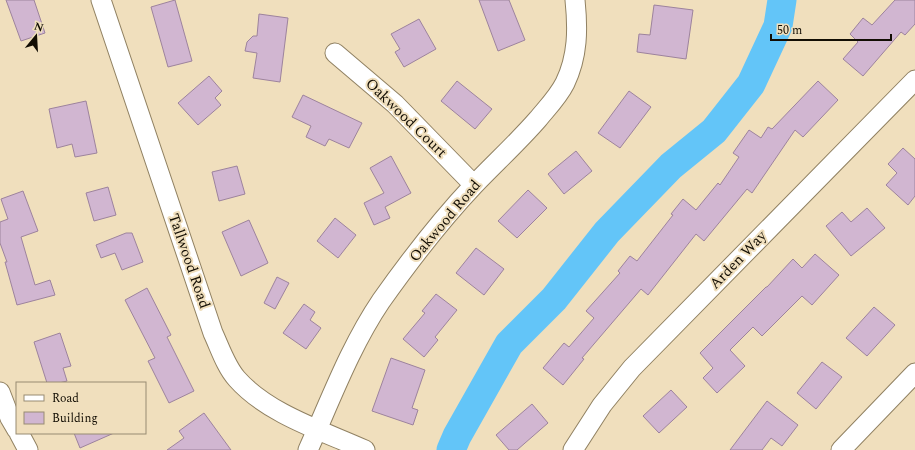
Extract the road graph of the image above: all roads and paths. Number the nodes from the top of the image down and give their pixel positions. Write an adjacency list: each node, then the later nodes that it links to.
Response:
1 (101, 0): 9 (street, Tallwood Road)
2 (575, 0): 5 (street, Oakwood Road)
3 (335, 53): 5 (street, Oakwood Court)
4 (915, 80): 14 (street, Arden Way)
5 (474, 185): 9 (street, Oakwood Road)
6 (915, 373): 15 (street)
7 (0, 392): 8 (street)
8 (16, 428)
9 (318, 429): 12 (street, Oakwood Road); 13 (street, Tallwood Road)
10 (20, 434): 11 (street)
11 (28, 450)
12 (308, 450)
13 (365, 450)
14 (573, 450)
15 (841, 450)

